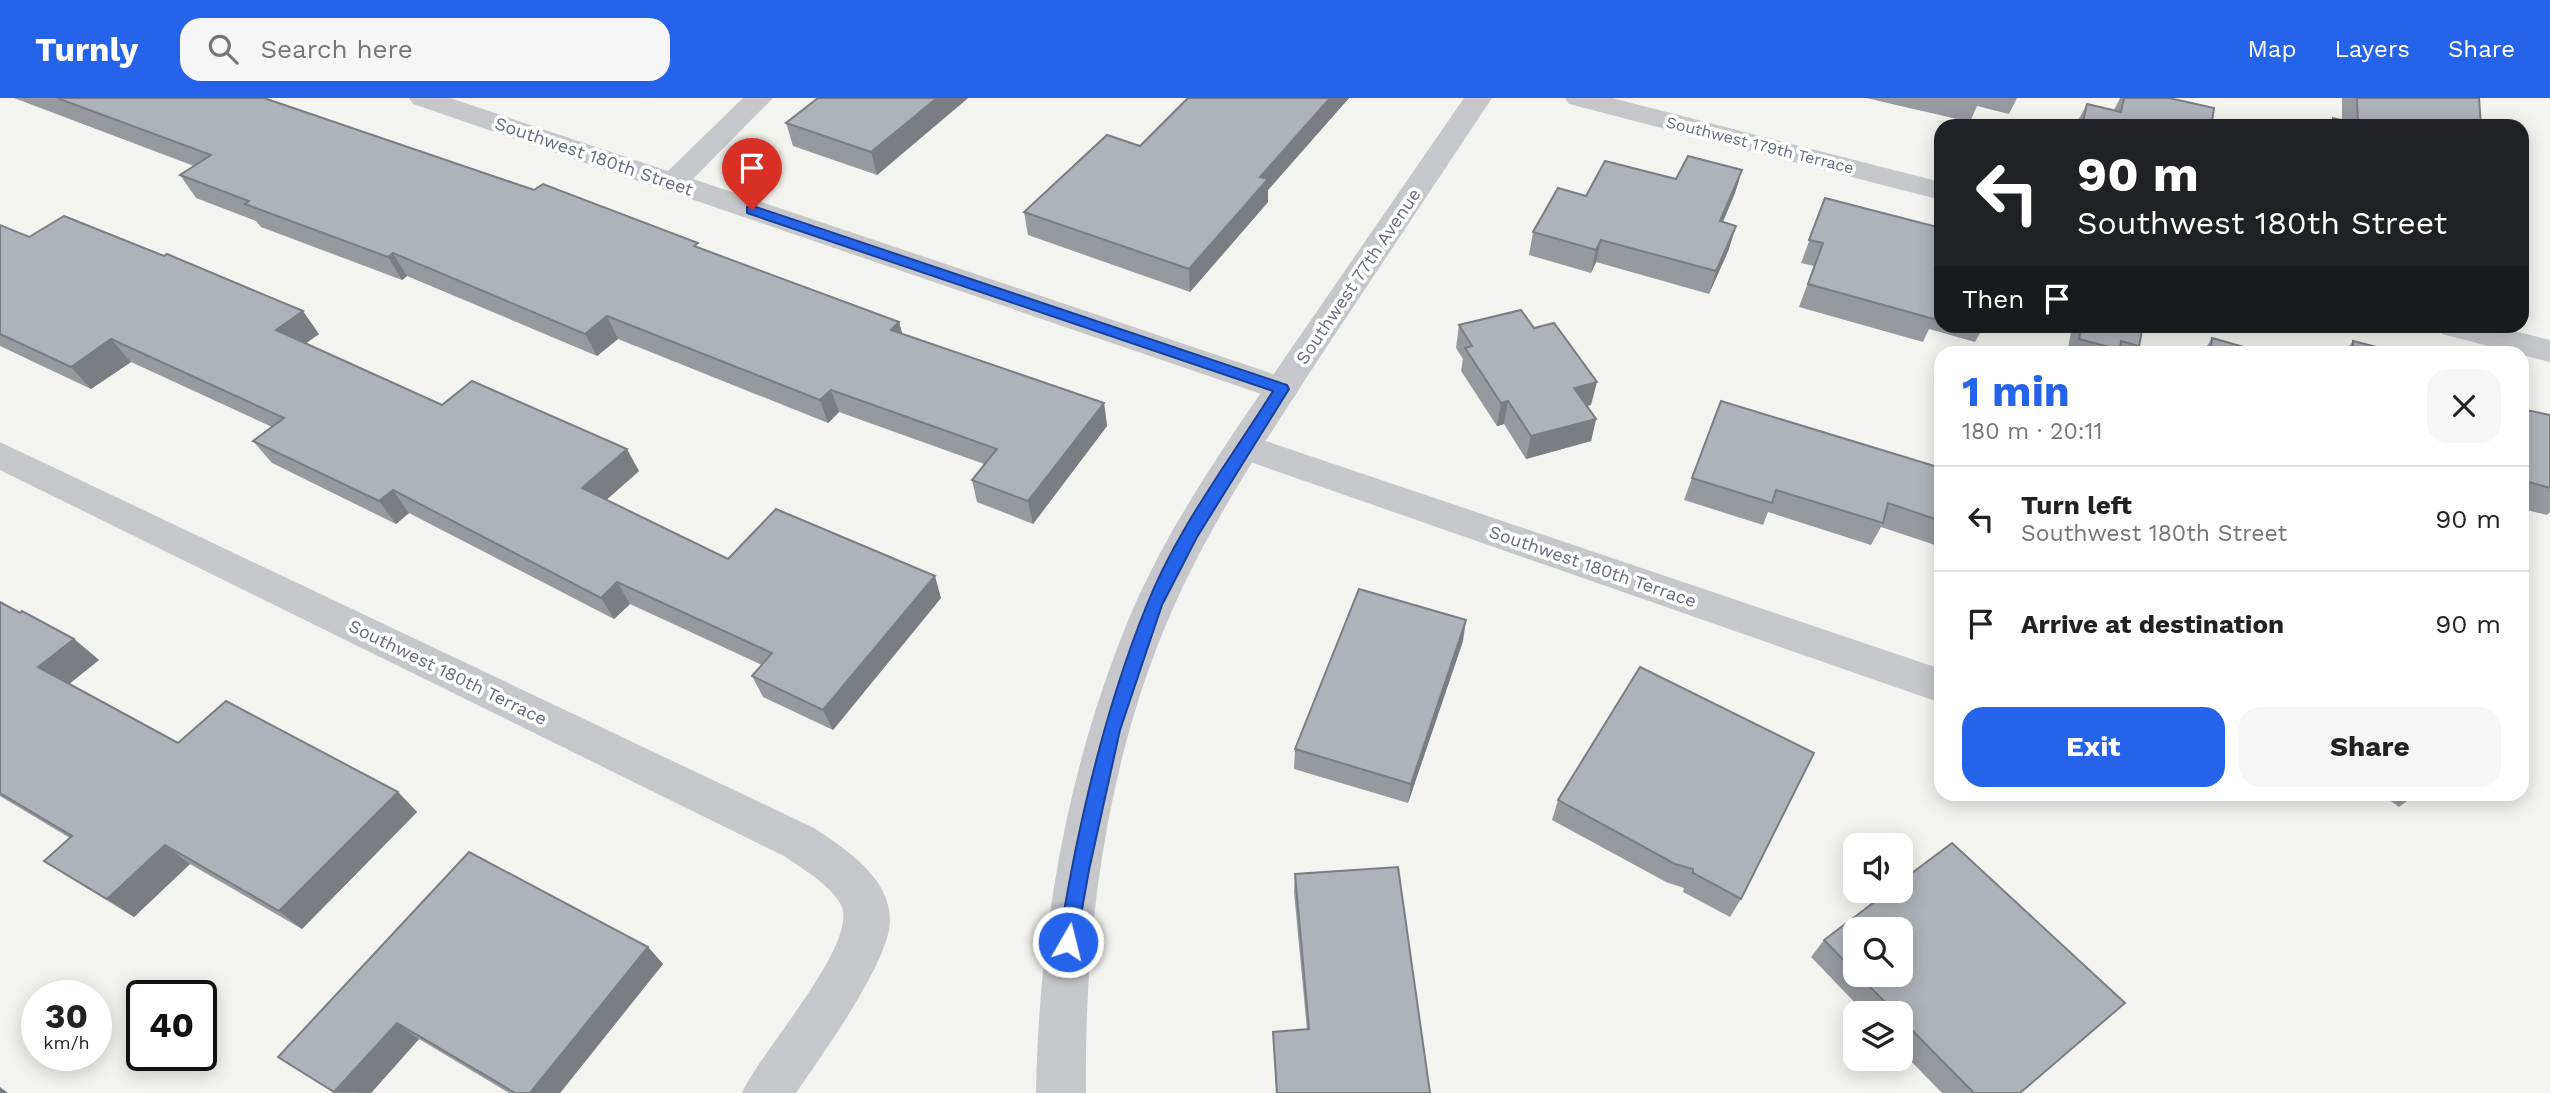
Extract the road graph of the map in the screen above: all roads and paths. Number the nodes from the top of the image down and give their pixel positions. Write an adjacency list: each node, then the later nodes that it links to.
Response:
1 (423, 98): 5 (street, Southwest 180th Street)
2 (759, 98): 5 (street)
3 (1478, 98): 9 (street, Southwest 77th Avenue)
4 (1579, 98): 6 (street, Southwest 179th Terrace)
5 (673, 183): 9 (street, Southwest 180th Street)
6 (1934, 189)
7 (2481, 333): 8 (street)
8 (2550, 351)
9 (1282, 389): 10 (street, Southwest 77th Avenue)
10 (1245, 447): 12 (street, Southwest 180th Terrace); 14 (street, Southwest 77th Avenue)
11 (0, 455): 13 (street, Southwest 180th Terrace)
12 (1934, 684)
13 (766, 1093)
14 (1061, 1093)

